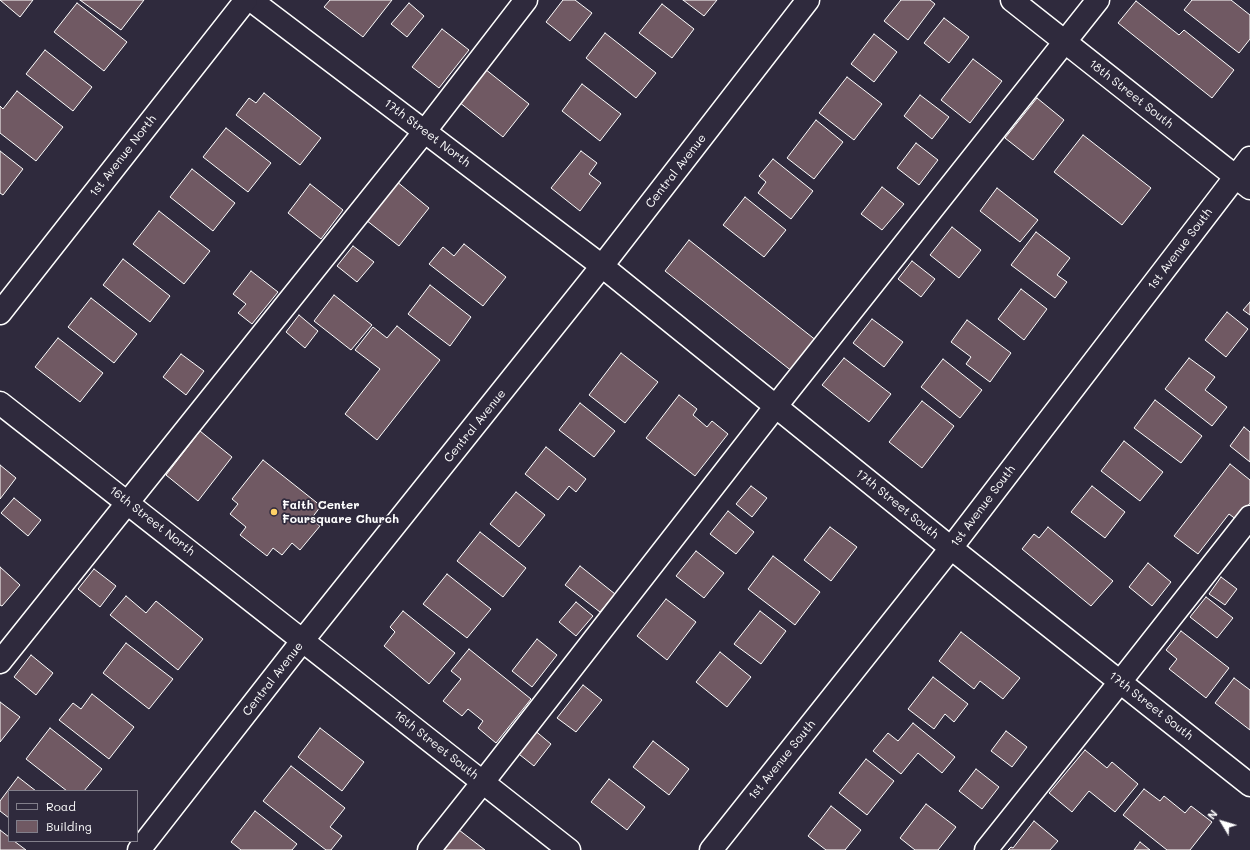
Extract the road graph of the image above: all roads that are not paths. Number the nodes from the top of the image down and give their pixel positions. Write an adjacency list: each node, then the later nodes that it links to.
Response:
1 (246, 0): 12 (street, 1st Avenue North)
2 (251, 0): 8 (street, 17th Street North)
3 (526, 0): 8 (street)
4 (808, 0): 11 (street, Central Avenue)
5 (1012, 0): 7 (street, 18th Street South)
6 (1098, 0): 7 (street)
7 (1065, 42): 10 (street, 18th Street South); 14 (street)
8 (425, 131): 11 (street, 17th Street North); 15 (street)
9 (1250, 158): 10 (street, 1st Avenue South)
10 (1243, 183): 17 (street, 1st Avenue South)
11 (602, 266): 14 (street, 17th Street South); 18 (street, Central Avenue)
12 (0, 313)
13 (0, 403): 15 (street, 16th Street North)
14 (776, 406): 17 (street, 17th Street South); 21 (street)
15 (127, 502): 18 (street, 16th Street North); 19 (street)
16 (1250, 517): 20 (street)
17 (951, 548): 20 (street, 17th Street South); 26 (street, 1st Avenue South)
18 (303, 640): 21 (street, 16th Street South); 23 (street, Central Avenue)
19 (0, 662)
20 (1120, 682): 22 (street, 17th Street South); 27 (street)
21 (484, 782): 24 (street); 25 (street, 16th Street South)
22 (1250, 785)
23 (140, 850)
24 (429, 850)
25 (569, 850)
26 (711, 850)
27 (986, 850)

